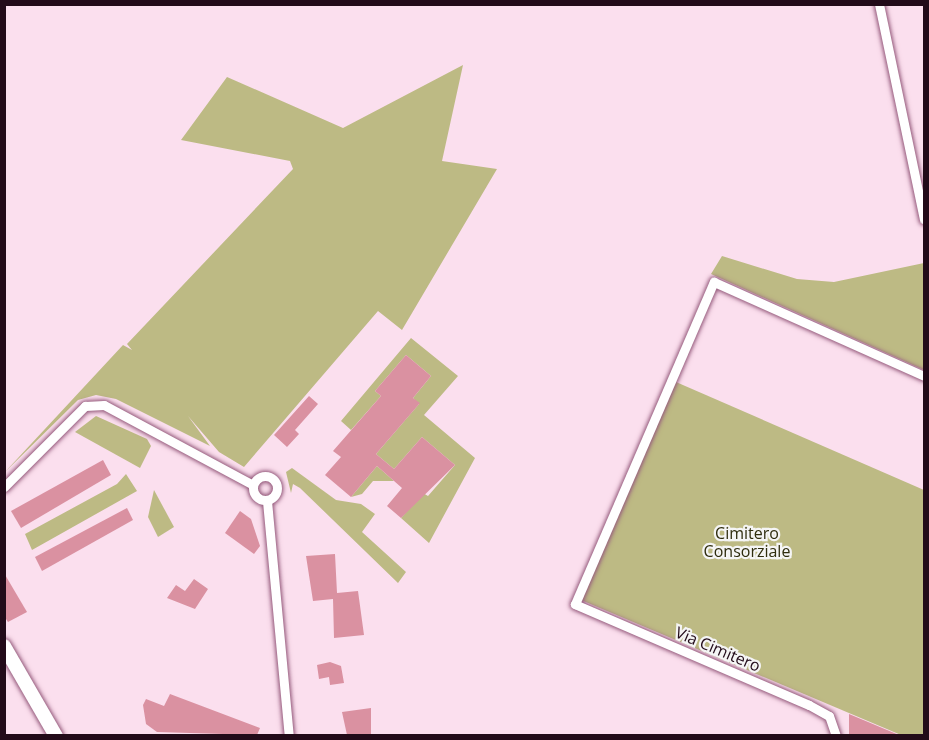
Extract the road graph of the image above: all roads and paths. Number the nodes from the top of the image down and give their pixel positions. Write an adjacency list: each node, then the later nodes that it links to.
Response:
1 (879, 4): 2 (street)
2 (924, 219)
3 (924, 376): 10 (street, Via Cimitero)
4 (253, 485): 5 (street); 6 (street); 6 (street)
5 (4, 487)
6 (267, 501): 9 (street)
7 (4, 645): 8 (street)
8 (56, 735)
9 (289, 735)
10 (836, 735)

